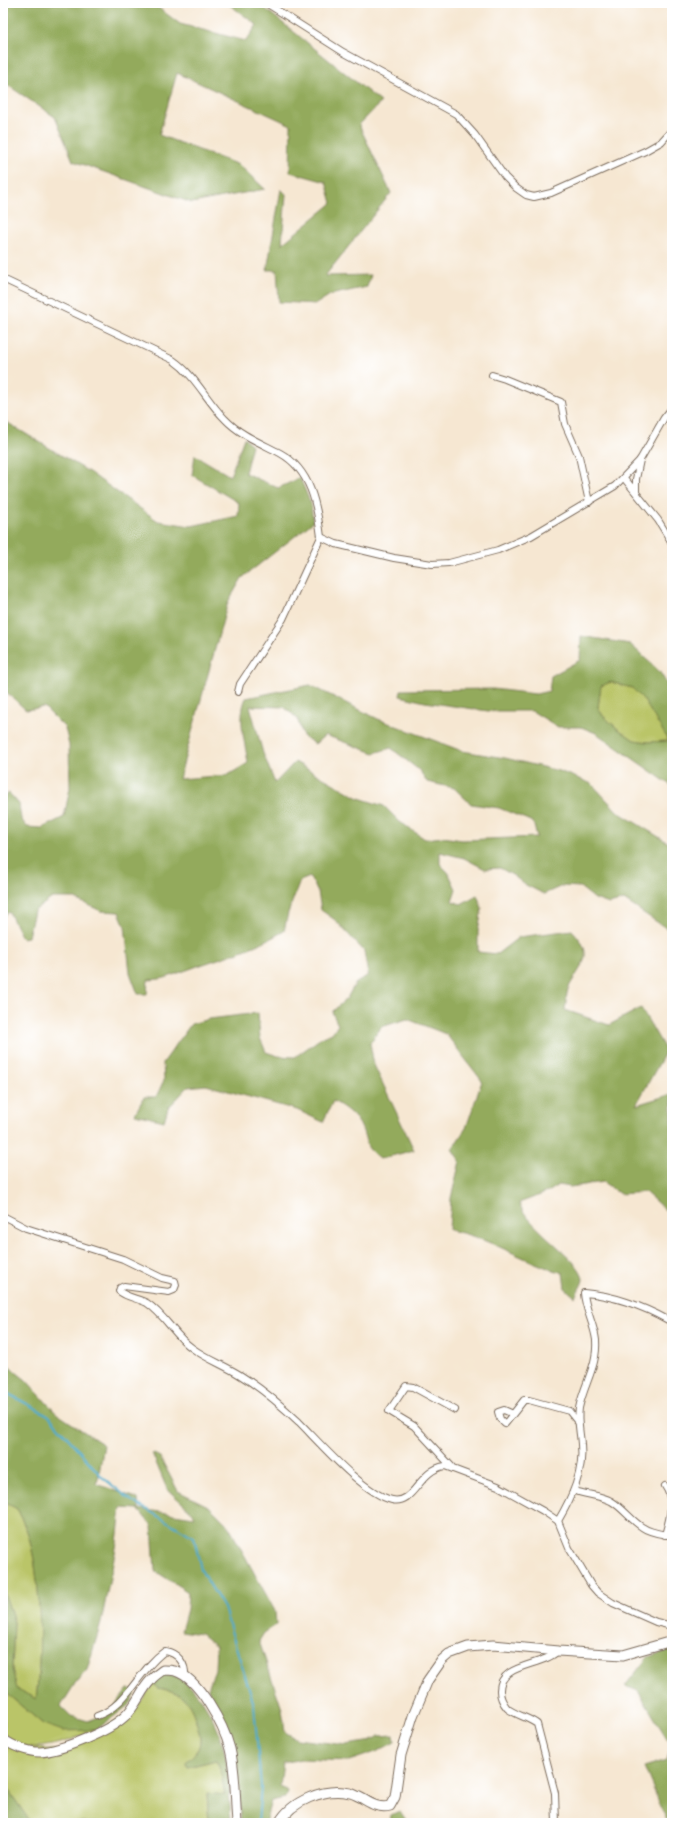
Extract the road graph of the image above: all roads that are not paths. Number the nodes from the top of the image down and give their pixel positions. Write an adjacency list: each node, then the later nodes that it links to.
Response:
1 (266, 3): 2 (street)
2 (672, 130)
3 (3, 279): 10 (street)
4 (492, 376): 9 (street)
5 (672, 408): 6 (street)
6 (640, 460): 7 (street); 8 (street)
7 (624, 478): 8 (street); 9 (street)
8 (636, 492): 11 (street)
9 (589, 502): 10 (street)
10 (322, 537): 12 (street)
11 (672, 543)
12 (238, 692)
13 (3, 1216): 18 (street)
14 (668, 1320): 17 (street)
15 (455, 1410): 18 (street)
16 (513, 1414): 17 (street)
17 (577, 1421): 20 (street)
18 (453, 1468): 21 (street)
19 (665, 1486): 22 (street)
20 (575, 1491): 21 (street); 22 (street)
21 (558, 1521): 23 (street)
22 (669, 1535)
23 (672, 1626)
24 (672, 1641): 25 (street)
25 (558, 1652): 30 (street); 31 (street)
26 (185, 1676): 27 (street); 28 (street); 29 (street)
27 (97, 1716)
28 (3, 1739)
29 (237, 1823)
30 (279, 1823)
31 (556, 1823)

